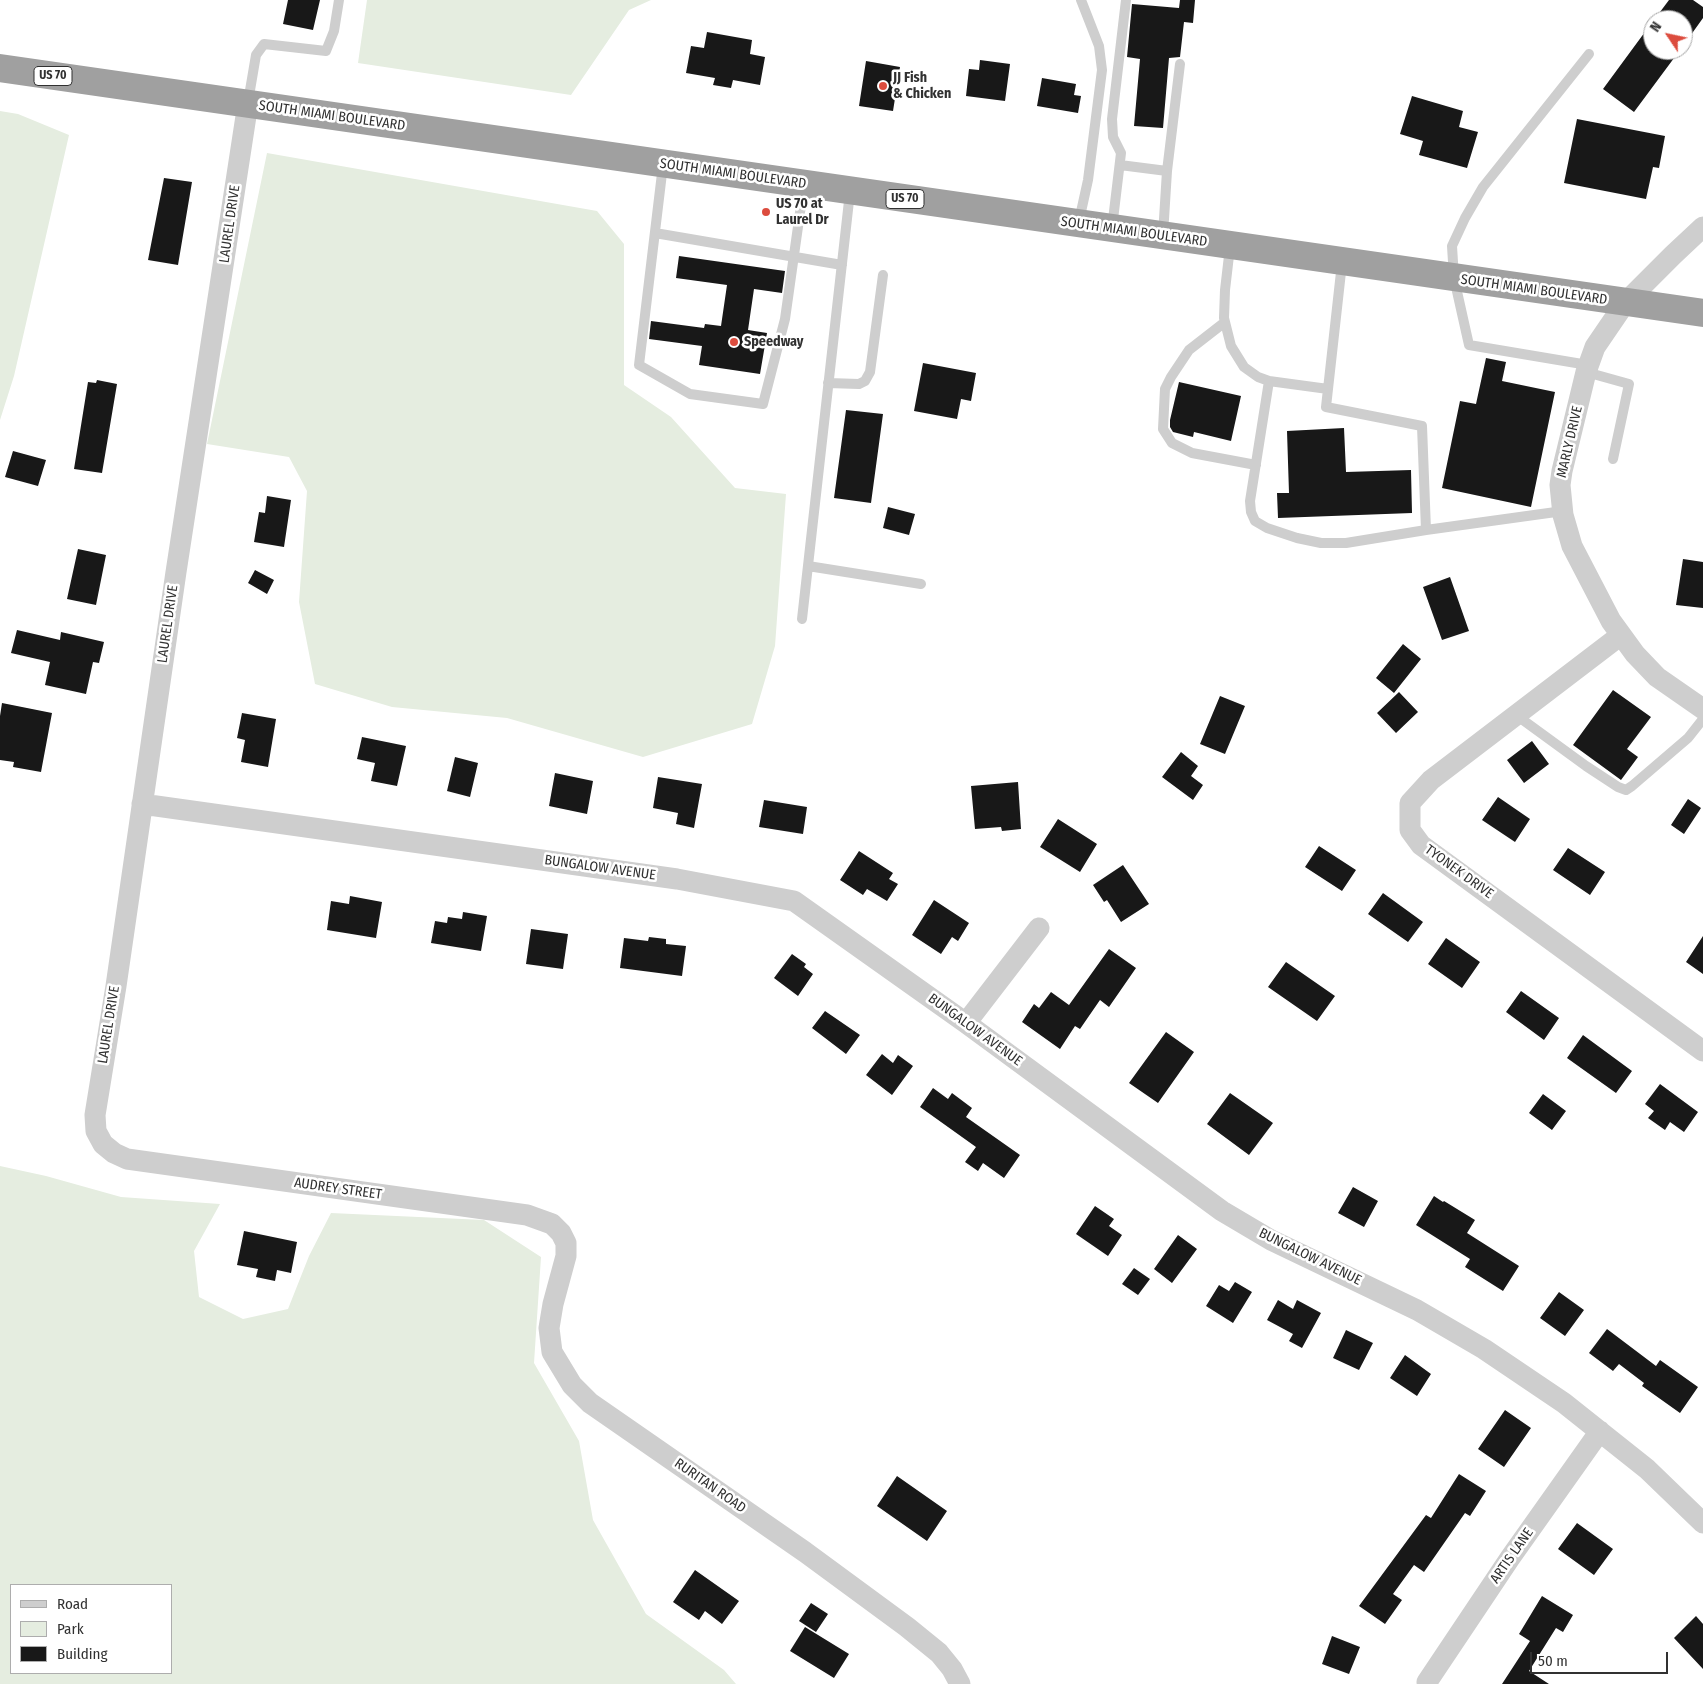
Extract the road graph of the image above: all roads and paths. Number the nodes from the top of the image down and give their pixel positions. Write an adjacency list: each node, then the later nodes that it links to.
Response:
1 (339, 0): 7 (lane)
2 (1081, 0): 13 (lane)
3 (1126, 0): 9 (lane)
4 (1589, 54): 23 (lane)
5 (1180, 64): 10 (lane)
6 (0, 68): 7 (highway, SOUTH MIAMI BOULEVARD / US 70)
7 (248, 103): 8 (highway, SOUTH MIAMI BOULEVARD / US 70); 42 (street, LAUREL DRIVE)
8 (663, 164): 11 (highway, SOUTH MIAMI BOULEVARD / US 70); 16 (lane)
9 (1120, 165): 10 (lane); 14 (lane)
10 (1167, 171): 17 (lane)
11 (804, 184): 12 (highway, SOUTH MIAMI BOULEVARD / US 70); 19 (lane)
12 (850, 191): 13 (highway, SOUTH MIAMI BOULEVARD / US 70); 21 (lane)
13 (1078, 224): 14 (highway, SOUTH MIAMI BOULEVARD / US 70)
14 (1112, 229): 17 (highway, SOUTH MIAMI BOULEVARD / US 70)
15 (1701, 232): 24 (street, MARLY DRIVE)
16 (655, 233): 19 (lane); 19 (lane)
17 (1163, 236): 18 (highway, SOUTH MIAMI BOULEVARD / US 70)
18 (1230, 246): 20 (highway, SOUTH MIAMI BOULEVARD / US 70); 26 (lane)
19 (794, 257): 21 (lane)
20 (1342, 262): 23 (highway, SOUTH MIAMI BOULEVARD / US 70); 30 (lane)
21 (842, 265): 29 (lane)
22 (883, 275): 29 (lane)
23 (1454, 278): 24 (highway, SOUTH MIAMI BOULEVARD / US 70); 27 (lane)
24 (1625, 303): 25 (highway, SOUTH MIAMI BOULEVARD / US 70); 27 (street, MARLY DRIVE)
25 (1703, 313)
26 (1224, 322): 28 (lane); 32 (lane)
27 (1587, 368): 31 (lane); 33 (street, MARLY DRIVE)
28 (1269, 382): 30 (lane); 32 (lane)
29 (828, 383): 35 (lane)
30 (1328, 389): 34 (lane)
31 (1613, 459)
32 (1256, 465): 34 (lane)
33 (1563, 511): 34 (lane); 38 (street, MARLY DRIVE)
34 (1426, 530)
35 (808, 566): 36 (lane); 37 (lane)
36 (921, 584)
37 (802, 619)
38 (1621, 635): 39 (street, MARLY DRIVE); 40 (street, TYONEK DRIVE)
39 (1703, 709)
40 (1516, 715): 41 (lane); 45 (street, TYONEK DRIVE)
41 (1703, 719)
42 (142, 804): 44 (street, BUNGALOW AVENUE); 46 (street, LAUREL DRIVE)
43 (1038, 928): 44 (street)
44 (966, 1023): 48 (street, BUNGALOW AVENUE)
45 (1703, 1050)
46 (103, 1144): 47 (street, AUDREY STREET)
47 (566, 1243): 51 (street, RURITAN ROAD)
48 (1600, 1431): 49 (street, BUNGALOW AVENUE); 50 (street, ARTIS LANE)
49 (1703, 1522)
50 (1427, 1682)
51 (960, 1684)

